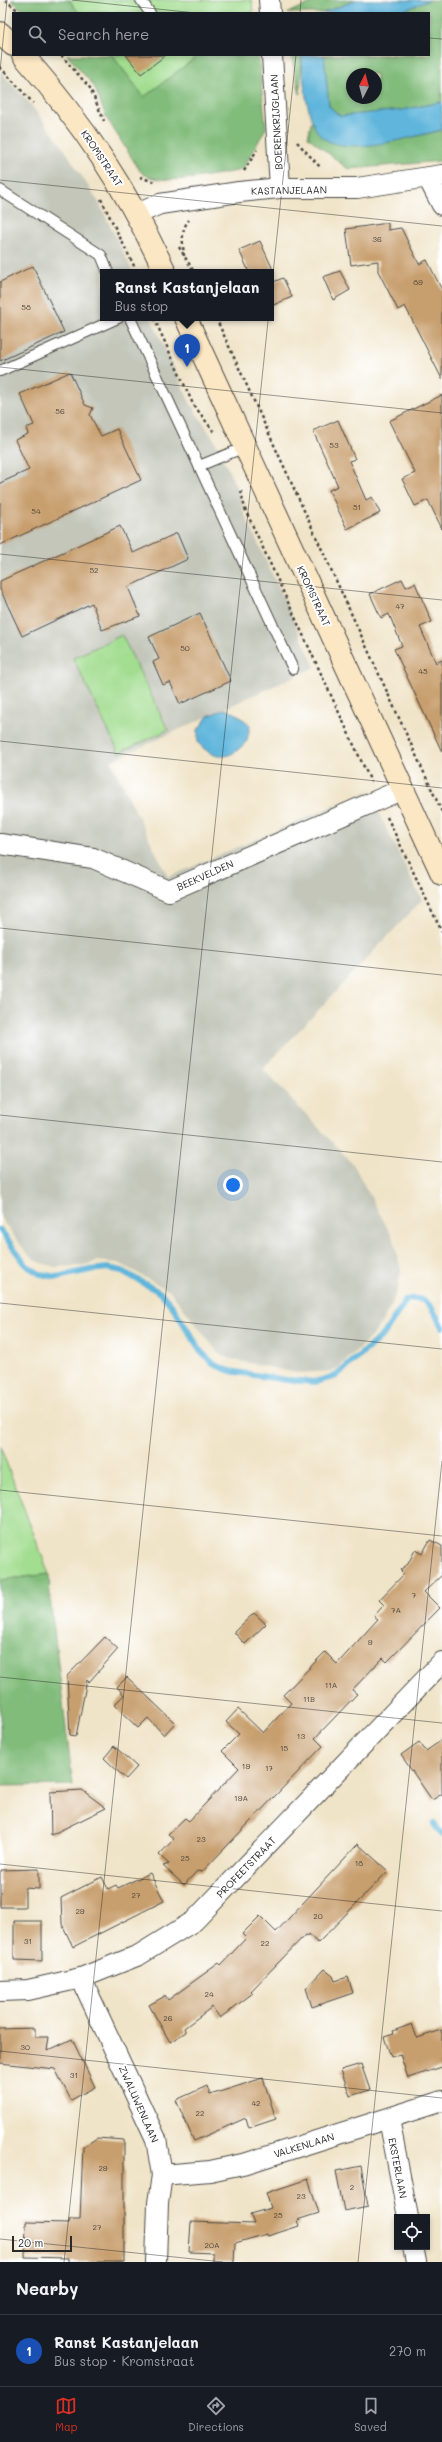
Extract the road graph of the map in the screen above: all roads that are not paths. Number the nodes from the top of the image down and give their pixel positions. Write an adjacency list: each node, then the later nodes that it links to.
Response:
1 (141, 0): 3 (lane)
2 (269, 0): 4 (street)
3 (149, 12)
4 (270, 12)
5 (0, 33): 6 (main road)
6 (12, 44)
7 (24, 56): 13 (main road, KROMSTRAAT)
8 (272, 56): 10 (street, BOERENKRIJGLAAN)
9 (435, 177): 10 (street, KASTANJELAAN); 12 (street)
10 (280, 188): 13 (street, KASTANJELAAN)
11 (0, 190): 14 (lane)
12 (442, 205)
13 (137, 214): 15 (main road, KROMSTRAAT)
14 (107, 269)
15 (164, 269)
16 (111, 321): 19 (lane)
17 (131, 321): 21 (lane)
18 (187, 321): 20 (main road, KROMSTRAAT)
19 (0, 371)
20 (235, 451): 21 (lane); 23 (main road, KROMSTRAAT)
21 (198, 466): 22 (lane)
22 (293, 669)
23 (403, 789): 24 (street, BEEKVELDEN); 25 (main road, KROMSTRAAT)
24 (0, 844)
25 (442, 874)
26 (442, 1662): 27 (street, PROFEETSTRAAT)
27 (81, 1978): 28 (street, PROFEETSTRAAT); 31 (street, ZWALUWENLAAN)
28 (0, 1991)
29 (442, 2101): 30 (street, VALKENLAAN)
30 (389, 2119): 31 (street, VALKENLAAN); 32 (street, EKSTERLAAN)
31 (162, 2175): 34 (street, ZWALUWENLAAN)
32 (407, 2214)
33 (414, 2250): 35 (street)
34 (156, 2262)
35 (416, 2262)

